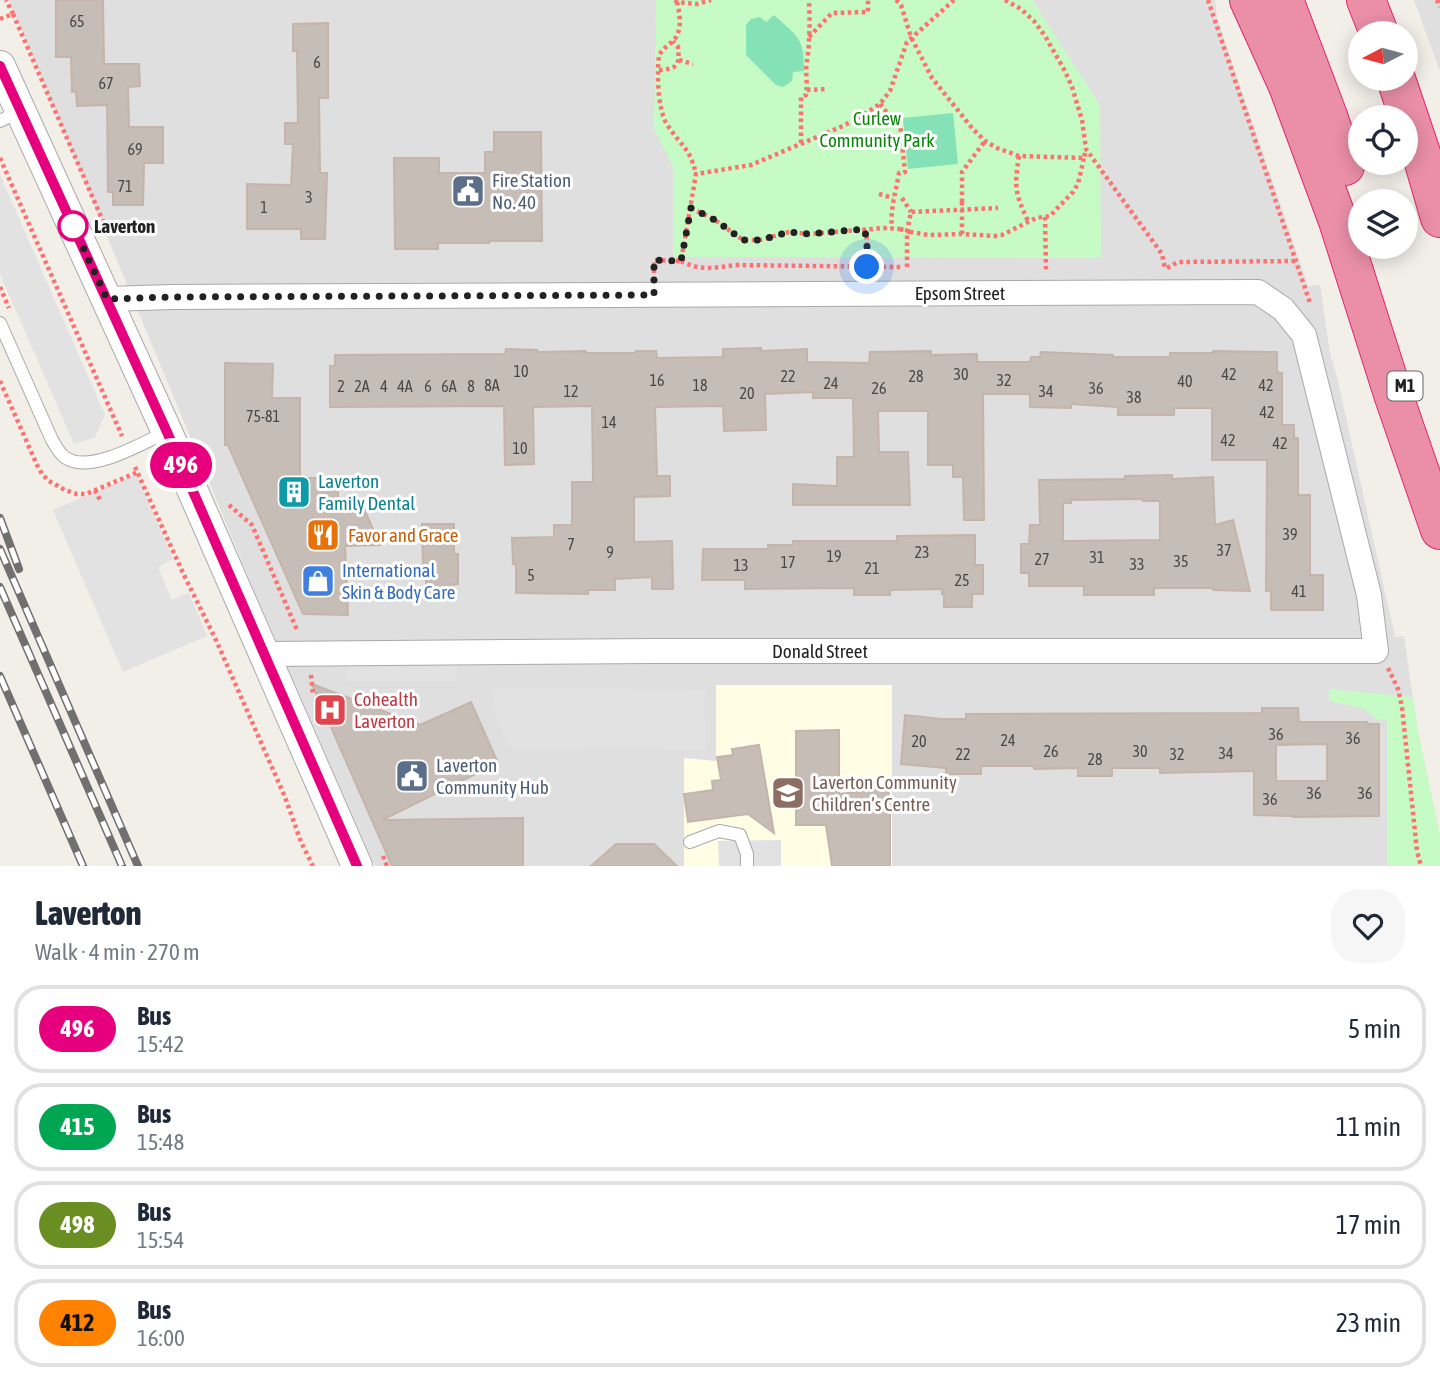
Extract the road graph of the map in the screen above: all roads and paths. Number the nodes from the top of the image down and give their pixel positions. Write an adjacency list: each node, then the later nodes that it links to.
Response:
1 (6, 0): 14 (path)
2 (711, 0): 12 (path)
3 (809, 0): 18 (path)
4 (868, 0): 18 (path)
5 (896, 0): 17 (path)
6 (954, 0): 17 (path)
7 (1005, 0): 31 (path)
8 (1249, 0): 65 (highway)
9 (1284, 0): 36 (highway)
10 (1366, 0): 16 (highway)
11 (1437, 0): 13 (path)
12 (676, 1): 19 (path)
13 (1440, 8)
14 (13, 14): 15 (path); 49 (path)
15 (0, 19)
16 (1374, 21)
17 (911, 37): 27 (path); 29 (path)
18 (809, 38): 25 (path)
19 (673, 41): 20 (path); 23 (path)
20 (679, 60): 21 (path); 23 (path)
21 (693, 64)
22 (0, 66): 28 (street)
23 (659, 70): 35 (path)
24 (827, 89): 25 (path)
25 (807, 90): 30 (path)
26 (1400, 91): 44 (highway)
27 (880, 104): 30 (path); 38 (path)
28 (10, 116): 58 (street)
29 (985, 141): 32 (path); 48 (path, bridge)
30 (801, 143): 35 (path)
31 (1086, 149): 34 (path); 56 (path)
32 (1018, 156): 34 (path); 45 (path)
33 (0, 158): 61 (path)
34 (1084, 158): 43 (path)
35 (696, 174): 40 (path)
36 (1352, 189)
37 (879, 194): 38 (path)
38 (893, 198): 46 (path)
39 (902, 198): 42 (path)
40 (691, 208): 47 (path); 57 (path)
41 (998, 208): 42 (path)
42 (911, 212): 54 (path)
43 (1045, 217): 45 (path); 55 (path)
44 (1440, 219)
45 (1028, 221): 48 (path)
46 (892, 228): 47 (path); 48 (path, bridge)
47 (864, 229): 53 (path)
48 (962, 234)
49 (110, 236)
50 (1372, 259): 65 (highway, M1)
51 (1296, 261): 52 (path)
52 (1207, 262)
53 (867, 267)
54 (907, 267)
55 (1046, 269)
56 (1165, 269)
57 (654, 295): 58 (street, Epsom Street); 68 (street, Epsom Street)
58 (107, 299): 60 (street)
59 (0, 323): 61 (lane)
60 (167, 432): 61 (lane); 67 (street)
61 (128, 450): 72 (path)
62 (95, 490): 63 (path)
63 (101, 502)
64 (229, 505): 66 (path)
65 (1440, 528)
66 (307, 653): 67 (street, Donald Street); 68 (street, Donald Street); 69 (path)
67 (264, 654): 71 (street)
68 (1383, 661): 75 (path)
69 (317, 704)
70 (691, 842): 74 (lane)
71 (370, 860): 73 (path)
72 (313, 866)
73 (387, 866)
74 (747, 866)
75 (1421, 866)

